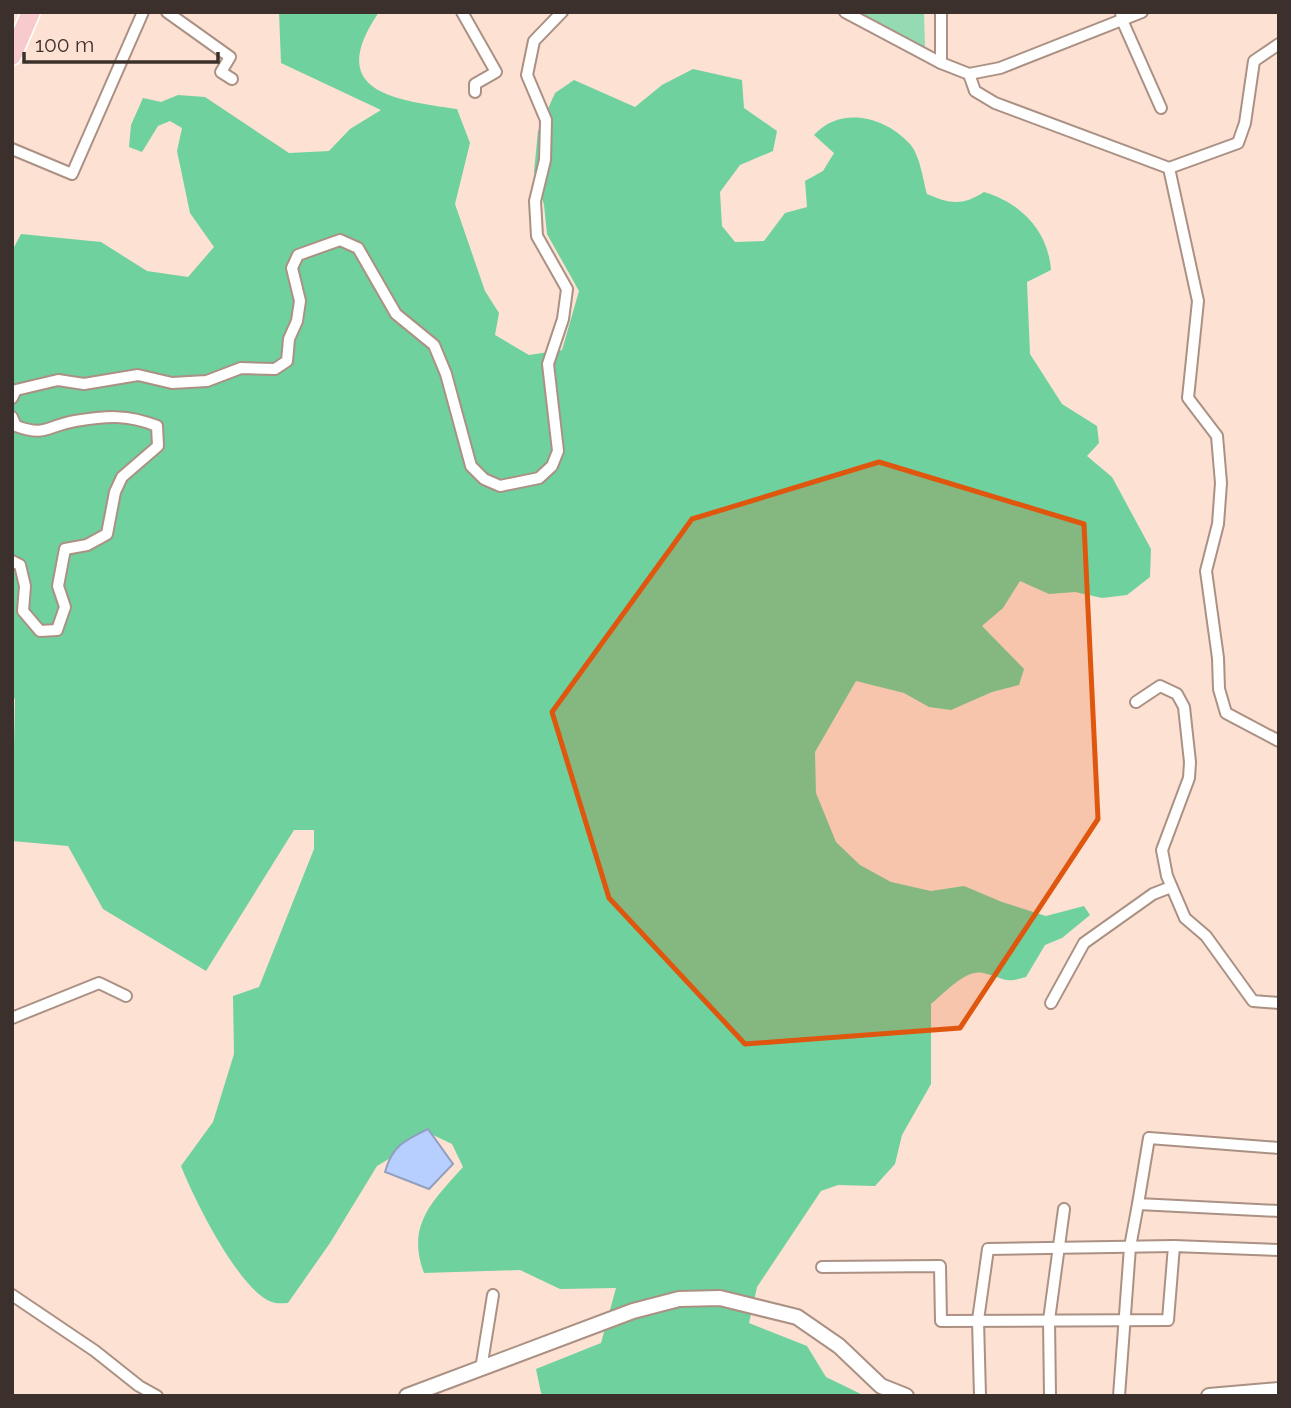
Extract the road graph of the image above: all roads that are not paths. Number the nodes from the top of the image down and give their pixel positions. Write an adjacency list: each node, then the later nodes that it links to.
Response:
1 (31, 12): 10 (highway)
2 (143, 12): 18 (street)
3 (167, 12): 15 (street)
4 (462, 12): 16 (street)
5 (562, 12): 20 (street)
6 (845, 12): 13 (street)
7 (942, 12): 13 (street)
8 (1142, 12): 9 (street)
9 (1121, 16): 14 (street); 17 (street)
10 (17, 33): 12 (highway)
11 (1279, 44): 19 (street)
12 (12, 56)
13 (941, 63): 14 (street)
14 (969, 75): 19 (street)
15 (232, 79)
16 (475, 92)
17 (1161, 108)
18 (12, 149)
19 (1169, 168): 24 (street)
20 (12, 398)
21 (12, 417): 22 (street)
22 (12, 561)
23 (1136, 702): 25 (street)
24 (1279, 741)
25 (1171, 887): 27 (street); 28 (street)
26 (126, 996): 29 (street)
27 (1051, 1003)
28 (1279, 1003)
29 (12, 1018)
30 (1279, 1148): 31 (street)
31 (1138, 1204): 33 (street); 35 (street)
32 (1064, 1209): 36 (street)
33 (1279, 1211)
34 (1174, 1246): 35 (street); 37 (street); 43 (street)
35 (1130, 1247): 36 (street); 43 (street)
36 (1059, 1248): 41 (street); 42 (street)
37 (1279, 1250)
38 (822, 1266): 41 (street)
39 (12, 1295): 46 (street)
40 (494, 1295): 44 (street)
41 (978, 1320): 42 (street); 49 (street)
42 (1049, 1320): 43 (street); 50 (street)
43 (1123, 1320): 51 (street)
44 (481, 1369): 47 (street); 48 (street)
45 (1279, 1390): 52 (street)
46 (157, 1396)
47 (407, 1396)
48 (906, 1396)
49 (980, 1396)
50 (1050, 1396)
51 (1119, 1396)
52 (1209, 1396)

